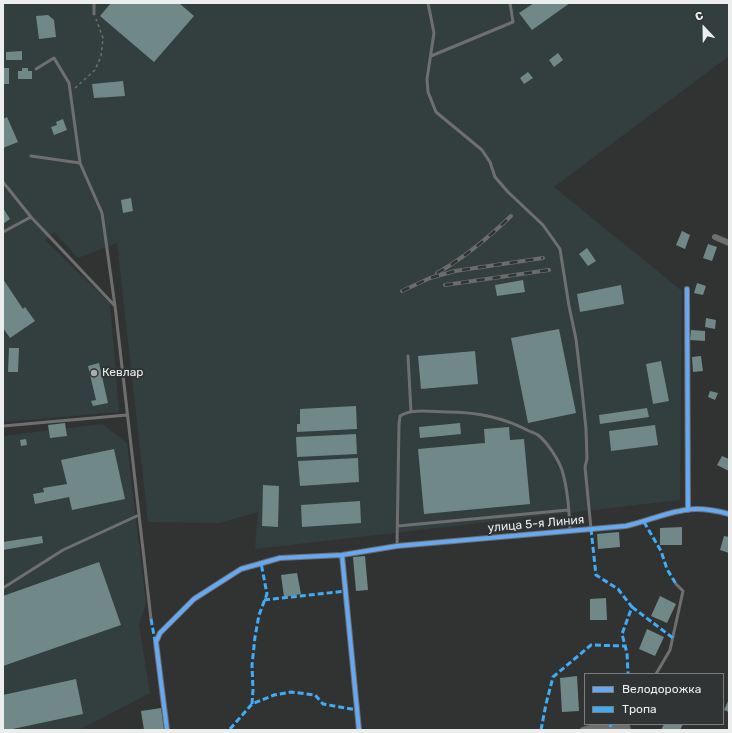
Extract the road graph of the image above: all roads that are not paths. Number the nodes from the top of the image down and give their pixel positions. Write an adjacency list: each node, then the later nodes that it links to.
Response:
1 (94, 3): 4 (lane)
2 (428, 3): 5 (lane)
3 (510, 3): 5 (lane)
4 (94, 14)
5 (431, 56): 25 (lane)
6 (36, 69): 8 (lane)
7 (31, 156): 8 (lane)
8 (80, 163): 15 (lane)
9 (3, 182): 10 (lane)
10 (31, 218): 11 (lane); 15 (lane)
11 (3, 232)
12 (715, 237): 13 (street)
13 (729, 243)
14 (687, 290): 21 (street)
15 (115, 306): 18 (lane)
16 (408, 356): 17 (lane)
17 (411, 412): 20 (lane); 24 (lane)
18 (127, 415): 19 (lane); 23 (lane)
19 (3, 426)
20 (568, 510): 24 (lane); 26 (lane)
21 (688, 510): 22 (street, улица 5-я Линия); 25 (street, улица 5-я Линия)
22 (728, 512)
23 (139, 515): 30 (lane); 31 (lane)
24 (398, 526): 27 (lane)
25 (591, 529): 26 (street, улица 5-я Линия)
26 (570, 531): 27 (street, улица 5-я Линия)
27 (397, 546): 28 (street, улица 5-я Линия)
28 (342, 555): 34 (street, улица 5-я Линия); 35 (street)
29 (676, 584): 32 (lane)
30 (3, 588)
31 (151, 619)
32 (657, 673)
33 (628, 727): 36 (street)
34 (167, 730)
35 (359, 730)
36 (583, 730)

